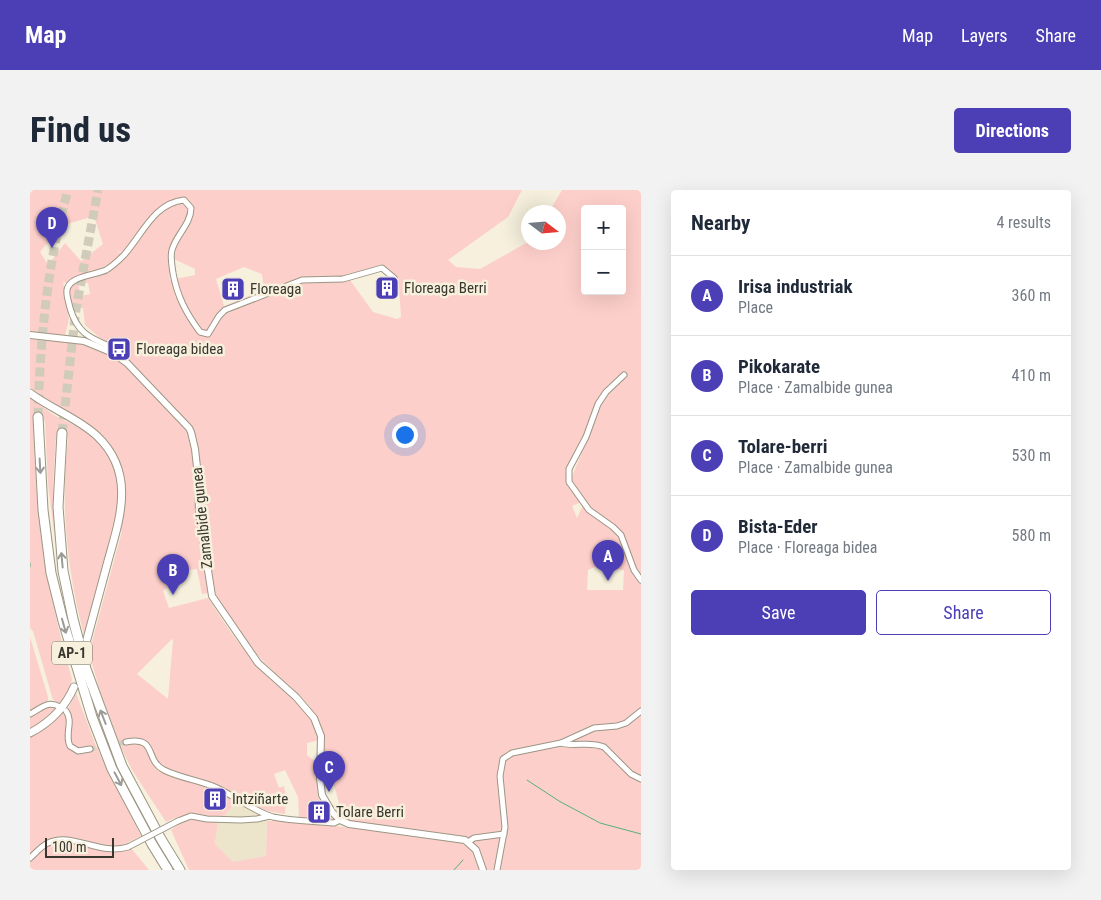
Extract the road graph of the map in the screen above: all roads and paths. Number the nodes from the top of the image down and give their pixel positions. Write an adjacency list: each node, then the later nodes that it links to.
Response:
1 (394, 278): 3 (street)
2 (30, 335): 3 (street, Zamalbide gunea)
3 (113, 353): 21 (street, Zamalbide gunea)
4 (624, 376): 8 (street)
5 (30, 393): 9 (main road)
6 (38, 417): 25 (highway, AP-1, one-way to 25)
7 (62, 433): 26 (highway, AP-1, one-way to 7)
8 (641, 580)
9 (87, 638)
10 (74, 687): 15 (main road)
11 (60, 707): 14 (street)
12 (66, 711): 18 (street)
13 (641, 711): 17 (street)
14 (30, 714)
15 (30, 732)
16 (126, 742): 20 (street)
17 (561, 743): 19 (street); 22 (street)
18 (90, 750)
19 (641, 779)
20 (271, 816): 21 (street); 24 (street, bridge)
21 (340, 820): 23 (street)
22 (504, 834): 23 (street); 28 (street)
23 (468, 842): 27 (street)
24 (30, 858)
25 (168, 870)
26 (180, 870)
27 (483, 870)
28 (497, 870)

